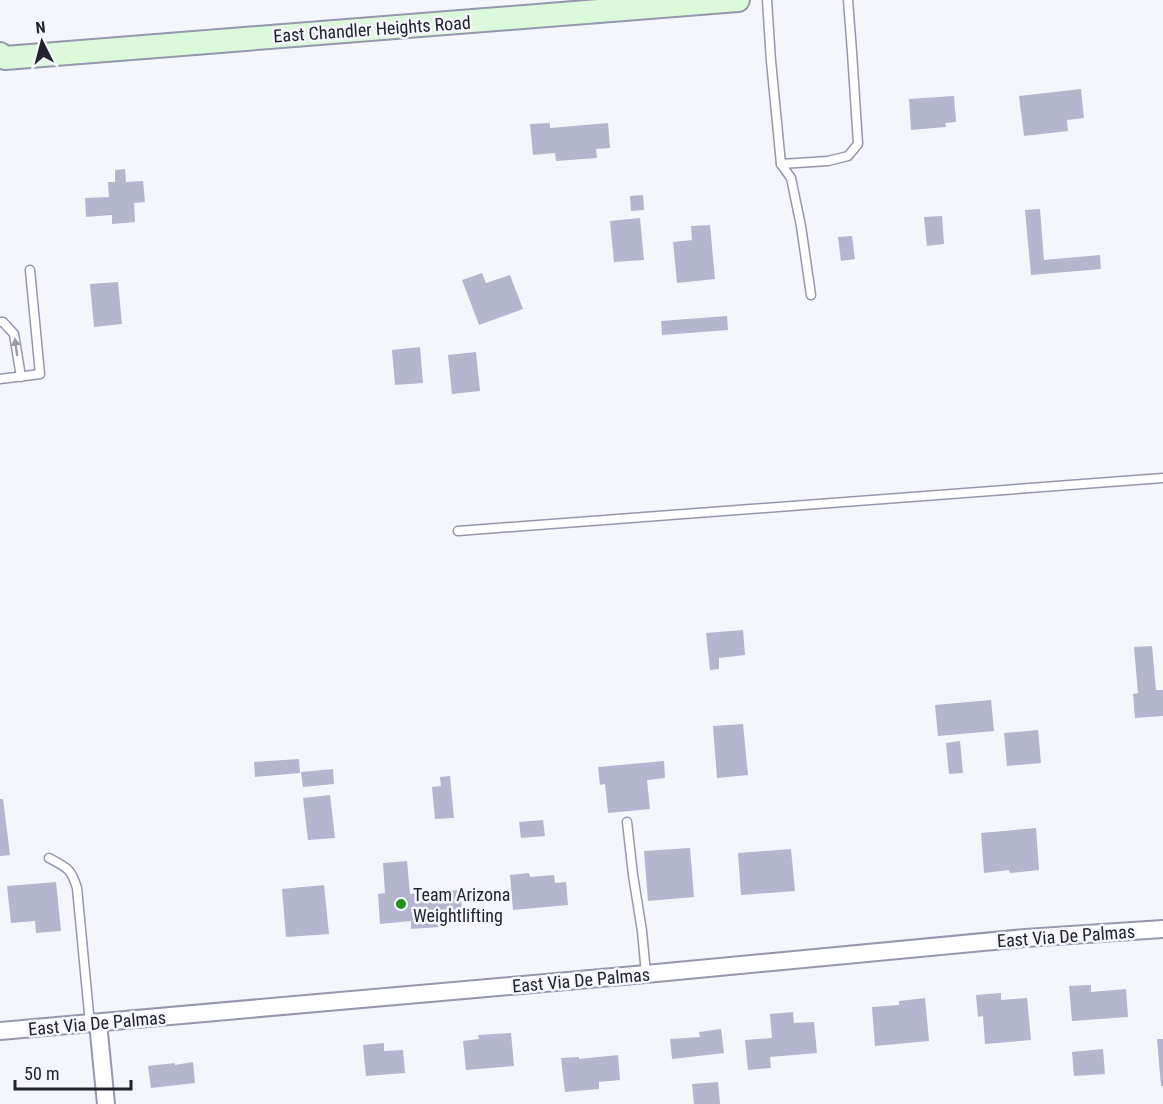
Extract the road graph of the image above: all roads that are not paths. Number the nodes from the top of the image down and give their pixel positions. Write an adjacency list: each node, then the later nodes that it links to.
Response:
1 (738, 0): 4 (main road, East Chandler Heights Road)
2 (767, 0): 5 (lane)
3 (848, 0): 5 (lane)
4 (2, 59)
5 (781, 164): 7 (lane)
6 (30, 270): 9 (lane)
7 (811, 295)
8 (1, 322): 9 (lane, one-way to 8)
9 (21, 377): 10 (lane)
10 (0, 379)
11 (1163, 478): 12 (lane)
12 (458, 531)
13 (627, 822): 16 (lane)
14 (49, 858): 17 (lane)
15 (1163, 929): 16 (street, East Via De Palmas)
16 (646, 974): 17 (street, East Via De Palmas)
17 (94, 1023): 18 (street, East Via De Palmas); 19 (street)
18 (0, 1031)
19 (106, 1104)

